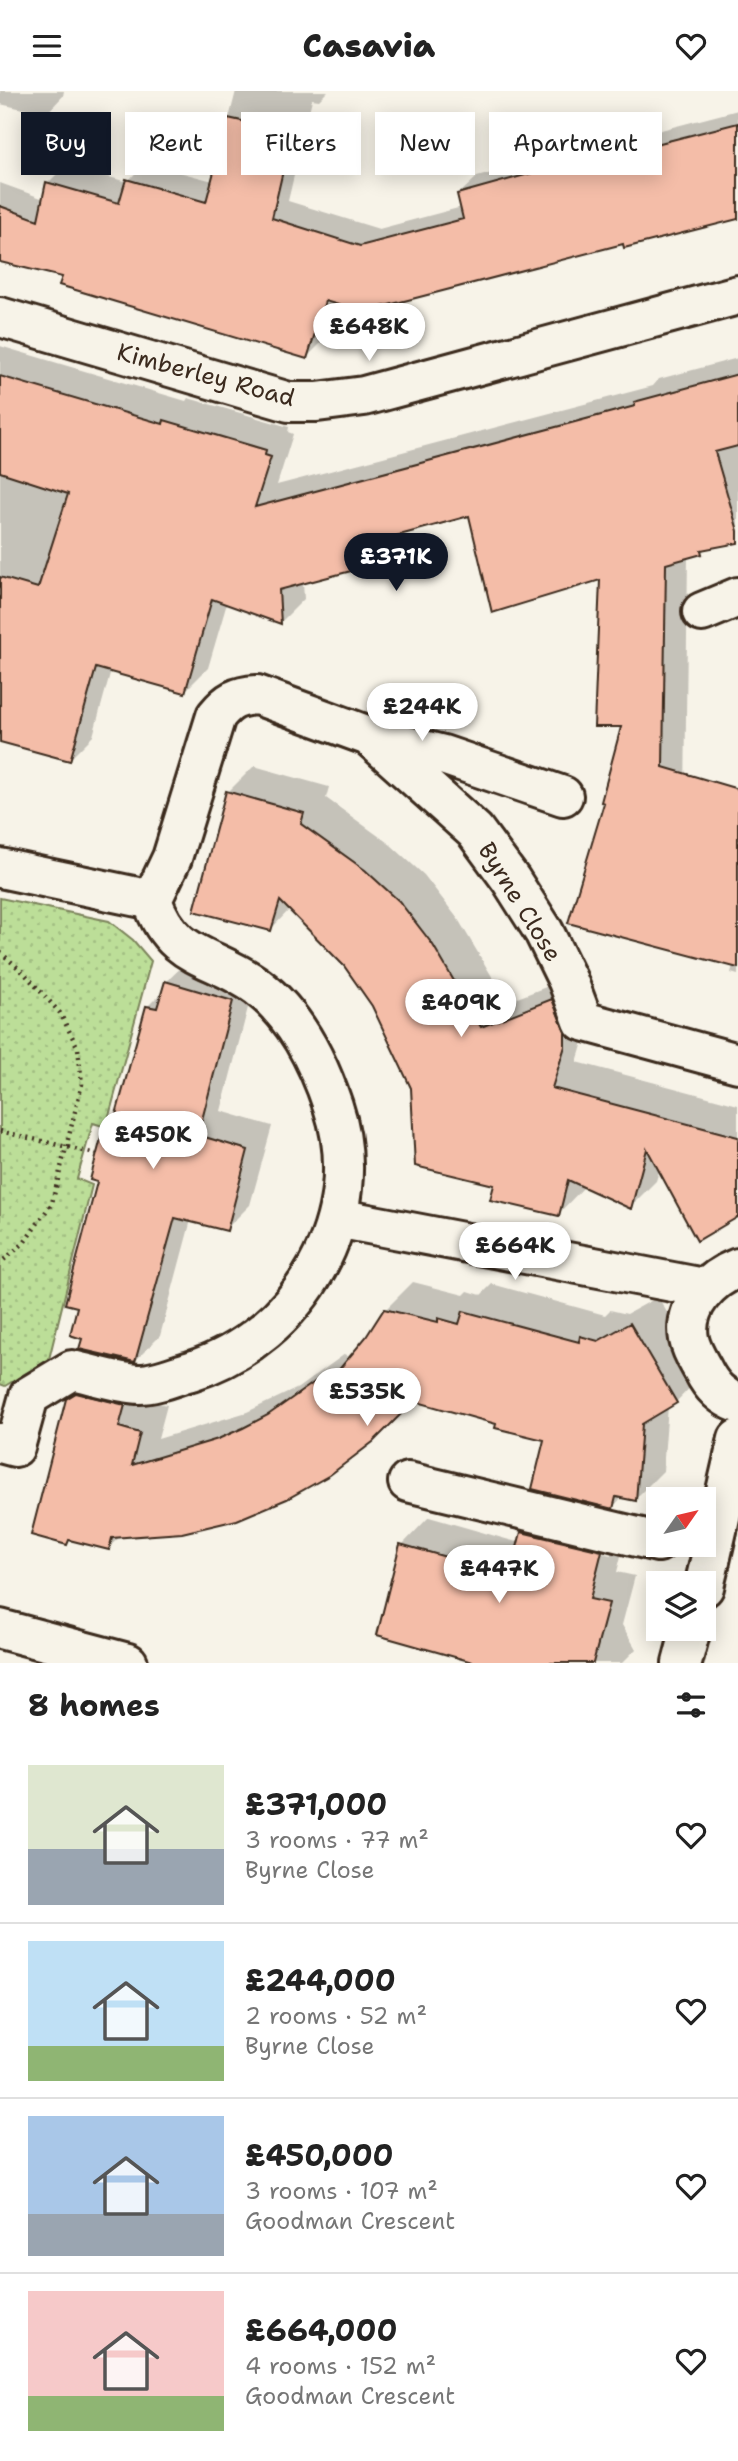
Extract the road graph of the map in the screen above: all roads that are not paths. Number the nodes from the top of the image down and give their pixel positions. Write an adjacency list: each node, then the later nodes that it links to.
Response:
1 (738, 295): 2 (street, Kimberley Road)
2 (0, 317)
3 (738, 597): 4 (street)
4 (702, 612)
5 (369, 736): 6 (street); 8 (street, Byrne Close); 9 (street, Byrne Close)
6 (563, 796)
7 (0, 868): 8 (street)
8 (152, 899): 10 (street)
9 (738, 1063)
10 (337, 1218): 12 (street); 15 (street)
11 (738, 1268): 12 (street)
12 (704, 1288): 13 (street)
13 (738, 1403)
14 (738, 1439): 19 (street)
15 (0, 1443)
16 (408, 1482): 17 (street)
17 (646, 1539)
18 (695, 1557): 19 (street)
19 (718, 1568)
20 (0, 1629): 22 (street)
21 (688, 1641): 23 (street)
22 (128, 1663)
23 (682, 1663)

